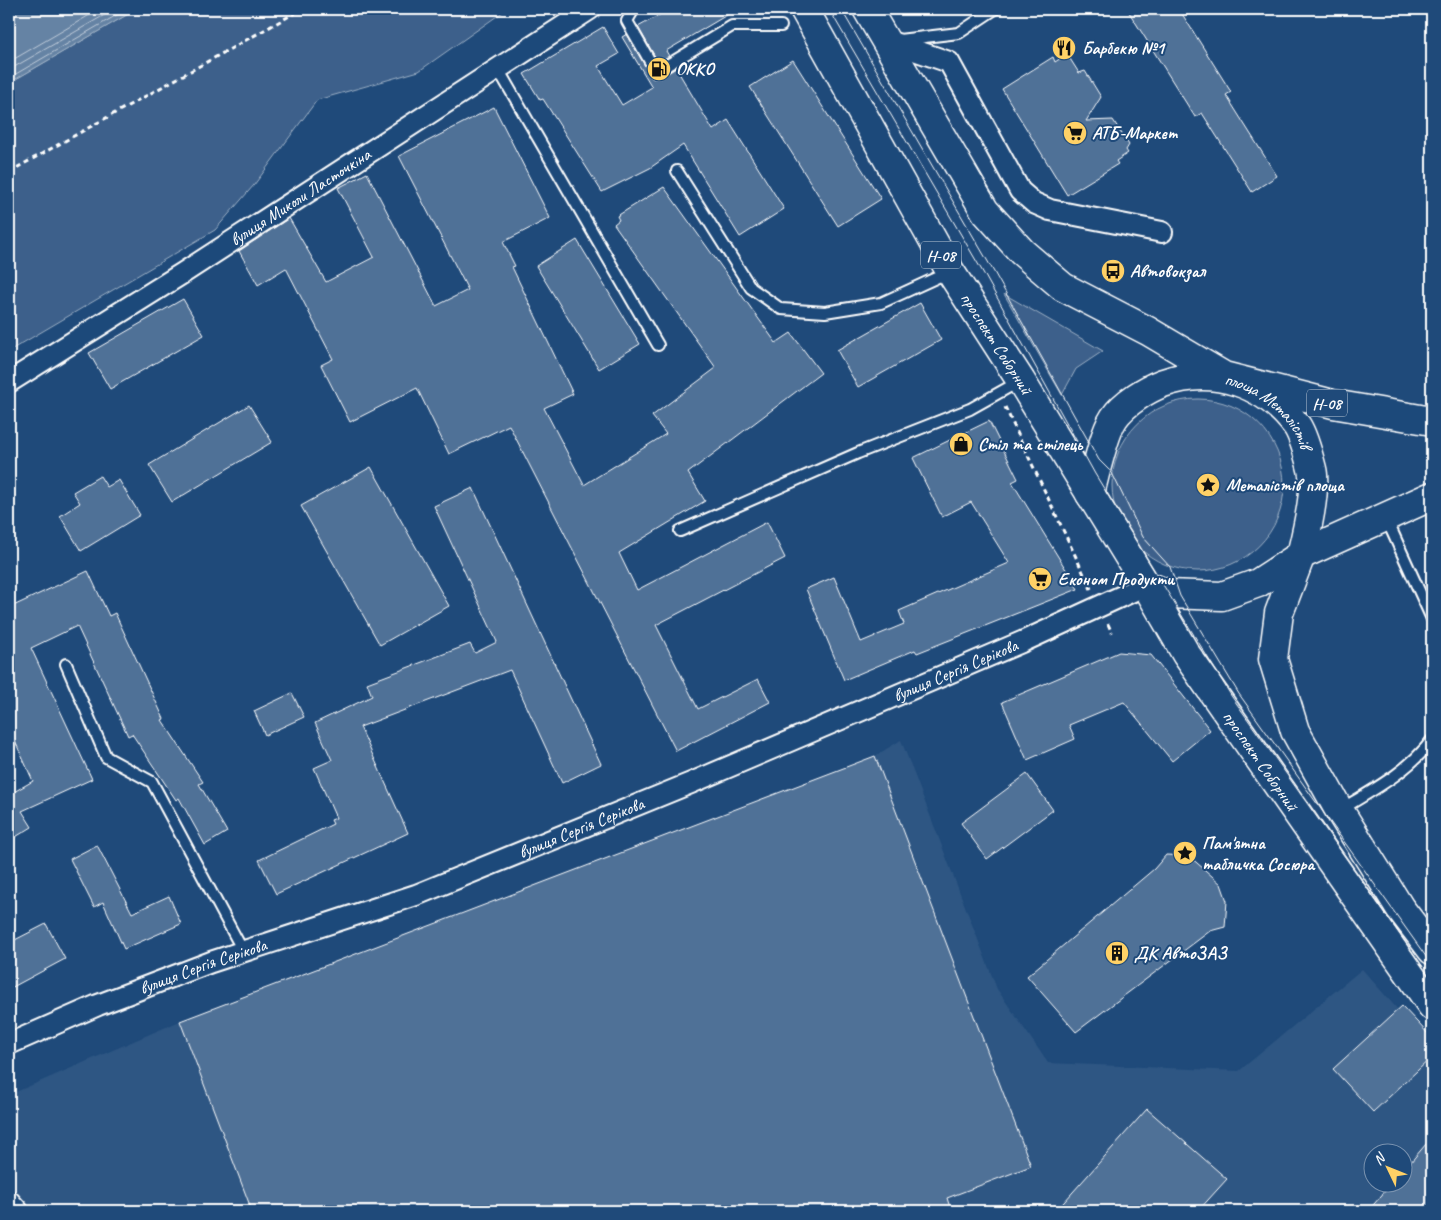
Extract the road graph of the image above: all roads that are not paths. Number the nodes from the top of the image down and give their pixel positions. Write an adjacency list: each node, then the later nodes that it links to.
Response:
1 (590, 9): 8 (street, вулиця Миколи Ласточкіна)
2 (634, 9): 6 (lane)
3 (804, 9): 11 (main road, проспект Соборний / Н-08)
4 (867, 9): 7 (main road, Н-08)
5 (995, 9): 7 (lane)
6 (781, 26)
7 (888, 41): 10 (street); 13 (main road, Н-08)
8 (498, 70): 12 (lane); 15 (street, вулиця Миколи Ласточкіна)
9 (677, 172): 11 (lane)
10 (1162, 232)
11 (950, 272): 14 (main road, проспект Соборний / Н-08)
12 (658, 345)
13 (1224, 376): 16 (main road, Н-08); 17 (main road, площа Металістів); 21 (main road, площа Металістів)
14 (1021, 381): 17 (main road, проспект Соборний / Н-08); 20 (lane)
15 (9, 382)
16 (1429, 416)
17 (1090, 494): 22 (main road, Н-08)
18 (1432, 496): 19 (main road)
19 (1386, 517): 21 (main road); 23 (lane)
20 (680, 531)
21 (1301, 556): 22 (main road); 26 (main road)
22 (1146, 585): 28 (street, вулиця Сергія Серікова); 29 (main road, проспект Соборний)
23 (1432, 619)
24 (66, 664): 28 (lane)
25 (1432, 740): 26 (lane)
26 (1339, 810): 27 (main road)
27 (1432, 950)
28 (243, 951): 30 (street, вулиця Сергія Серікова)
29 (1432, 1006)
30 (9, 1044)
31 (9, 1201): 32 (street)
32 (18, 1211)

